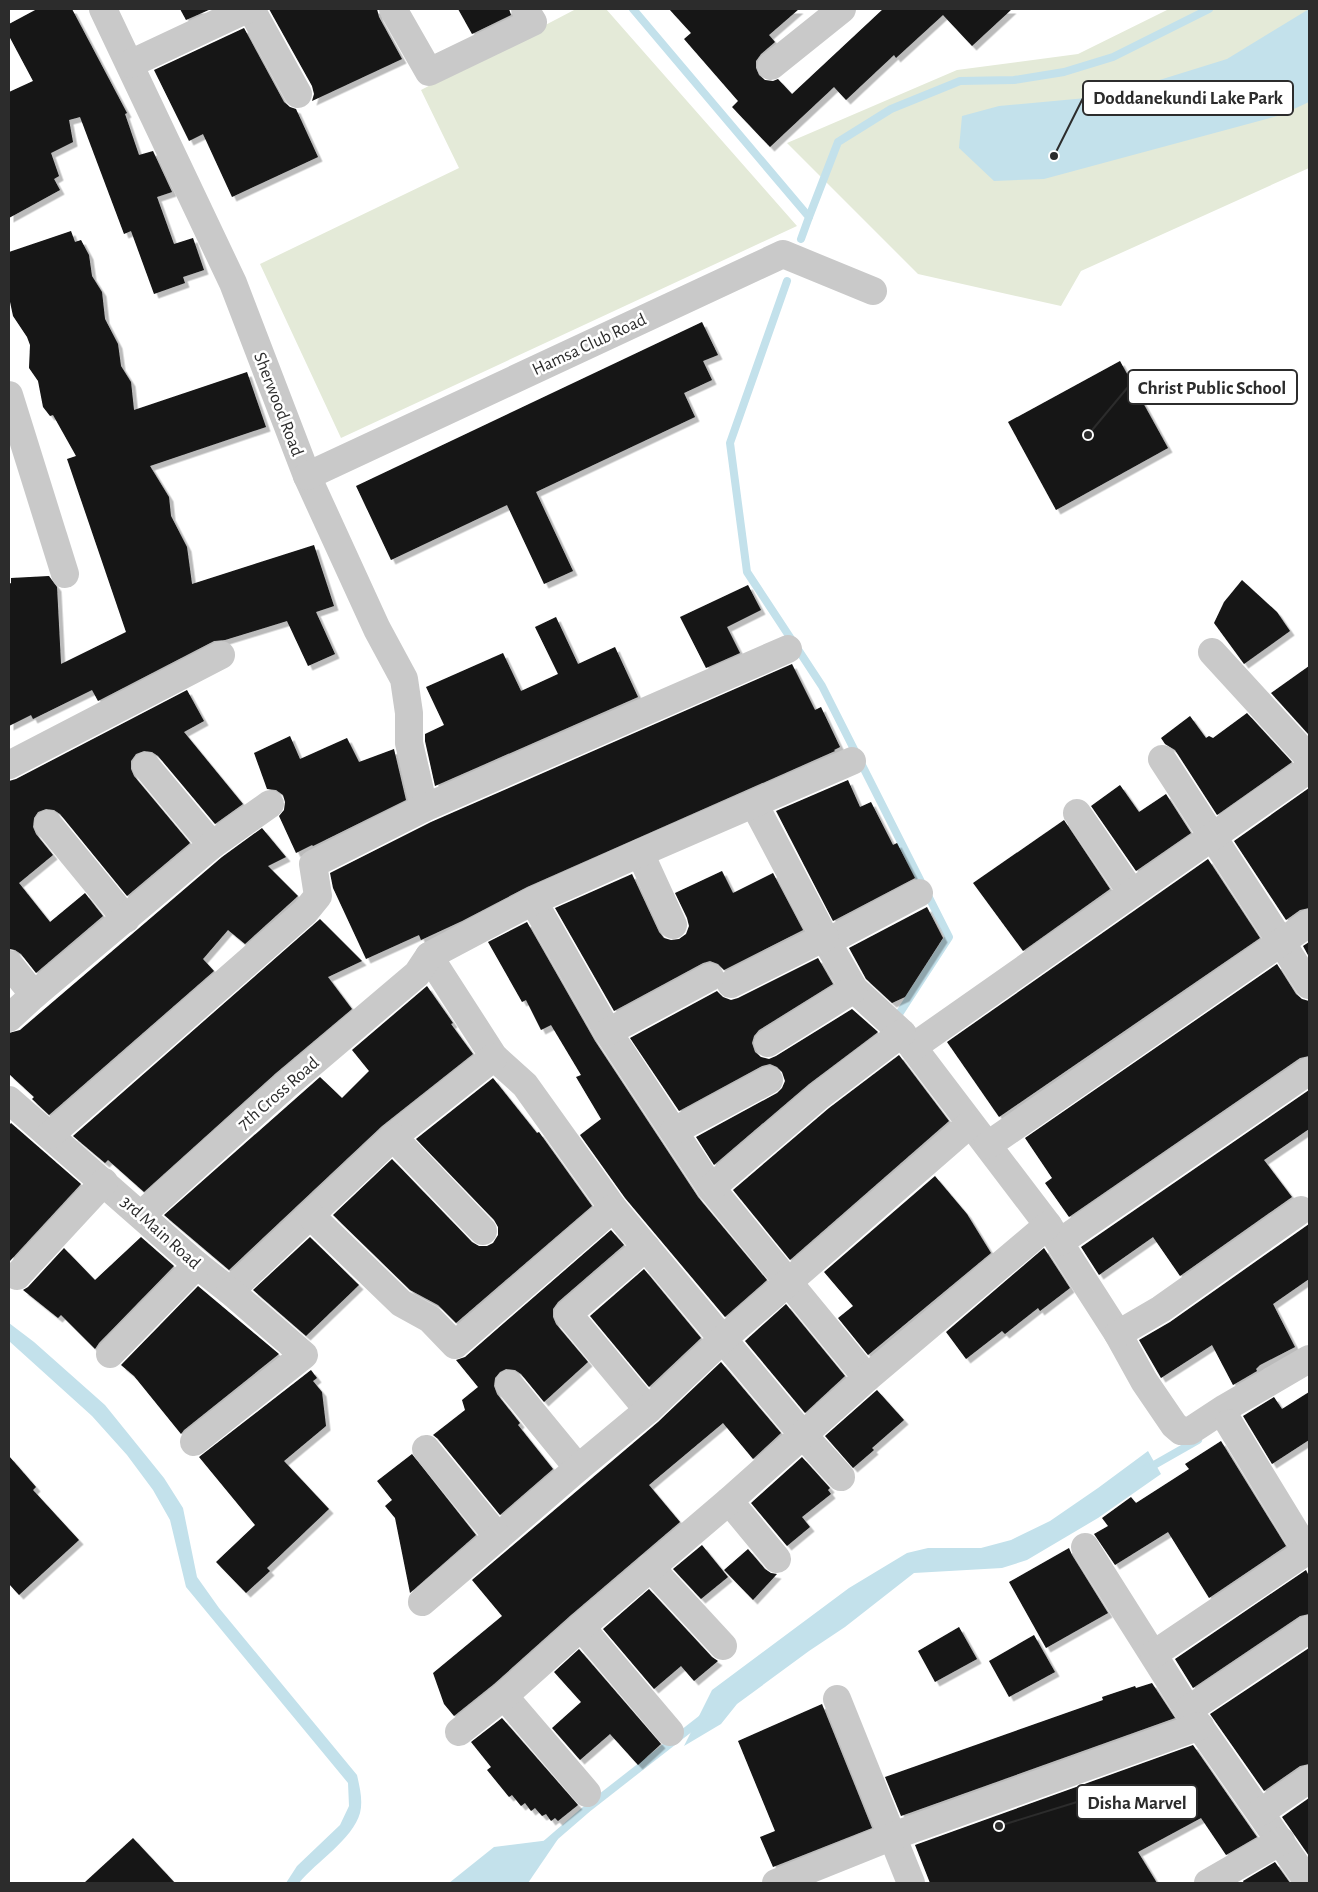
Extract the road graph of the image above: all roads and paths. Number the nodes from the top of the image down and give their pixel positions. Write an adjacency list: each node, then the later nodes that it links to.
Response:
1 (103, 9): 6 (street, Sherwood Road)
2 (249, 9): 6 (street); 8 (street)
3 (393, 9): 4 (street)
4 (525, 9)
5 (842, 9): 7 (street)
6 (130, 64): 11 (street, Sherwood Road)
7 (771, 66)
8 (298, 94)
9 (873, 290): 11 (street, Hamsa Club Road)
10 (11, 415): 12 (street)
11 (306, 476): 24 (street, Sherwood Road)
12 (65, 574)
13 (788, 649): 24 (street)
14 (1212, 652): 16 (street)
15 (221, 655): 19 (street)
16 (1309, 758)
17 (1162, 759): 27 (street)
18 (852, 761): 23 (street, 7th Cross Road)
19 (9, 765)
20 (146, 766): 28 (street)
21 (1309, 769): 27 (street)
22 (270, 804): 28 (street)
23 (754, 804): 29 (street, 7th Cross Road); 36 (street)
24 (424, 808): 53 (street)
25 (1077, 813): 31 (street)
26 (48, 824): 33 (street)
27 (1213, 836): 31 (street); 37 (street)
28 (212, 845): 33 (street)
29 (640, 853): 32 (street, 7th Cross Road); 35 (street)
30 (919, 893): 36 (street)
31 (1132, 893): 45 (street)
32 (533, 901): 39 (street, 7th Cross Road); 44 (street)
33 (126, 919): 42 (street)
34 (1309, 923): 37 (street)
35 (673, 925)
36 (826, 940): 41 (street); 44 (street)
37 (1281, 942): 40 (street); 55 (street)
38 (9, 964): 42 (street)
39 (423, 965): 47 (street); 60 (street, 7th Cross Road)
40 (1309, 985)
41 (854, 989): 45 (street); 46 (street)
42 (34, 995): 43 (street)
43 (9, 1018)
44 (608, 1032): 52 (street)
45 (907, 1040): 51 (street); 57 (street)
46 (768, 1043)
47 (494, 1057): 54 (street); 58 (street)
48 (1309, 1071): 63 (street)
49 (769, 1080): 52 (street)
50 (10, 1104): 53 (street, 3rd Main Road)
51 (970, 1124): 55 (street); 67 (street)
52 (674, 1131): 57 (street)
53 (50, 1135): 56 (street, 3rd Main Road)
54 (393, 1137): 61 (street); 62 (street)
55 (988, 1144): 63 (street)
56 (104, 1182): 60 (street, 3rd Main Road); 66 (street)
57 (711, 1188): 67 (street)
58 (613, 1208): 61 (street); 64 (street)
59 (1301, 1210): 69 (street)
60 (141, 1214): 65 (street, 3rd Main Road)
61 (310, 1215): 68 (street)
62 (483, 1231)
63 (1054, 1234): 69 (street); 73 (street)
64 (646, 1247): 70 (street); 75 (street)
65 (197, 1265): 68 (street, 3rd Main Road); 71 (street)
66 (17, 1276)
67 (789, 1282): 70 (street); 73 (street)
68 (230, 1291): 78 (street, 3rd Main Road)
69 (1118, 1334): 72 (street)
70 (723, 1339): 75 (street); 77 (street)
71 (110, 1354)
72 (1309, 1359)
73 (867, 1378): 77 (street)
74 (510, 1384): 80 (street)
75 (648, 1410): 80 (street)
76 (1229, 1423): 85 (street)
77 (803, 1435): 81 (street); 82 (street)
78 (194, 1442)
79 (426, 1448): 83 (street)
80 (578, 1468): 83 (street)
81 (841, 1477)
82 (729, 1501): 86 (street); 87 (street)
83 (498, 1537): 88 (street)
84 (1084, 1547): 92 (street)
85 (1308, 1550): 92 (street)
86 (777, 1559)
87 (650, 1567): 89 (street); 91 (street)
88 (422, 1602)
89 (580, 1627): 93 (street); 97 (street)
90 (1309, 1629): 95 (street)
91 (723, 1646)
92 (1154, 1654): 95 (street)
93 (504, 1696): 96 (street); 99 (street)
94 (837, 1699): 101 (street)
95 (1194, 1718): 100 (street); 101 (street)
96 (459, 1732)
97 (670, 1732)
98 (1309, 1779): 100 (street)
99 (587, 1793)
100 (1261, 1812): 102 (street)
101 (893, 1836): 103 (street); 104 (street)
102 (1281, 1841): 105 (street); 106 (street)
103 (776, 1883)
104 (911, 1883)
105 (1208, 1883)
106 (1309, 1883)

